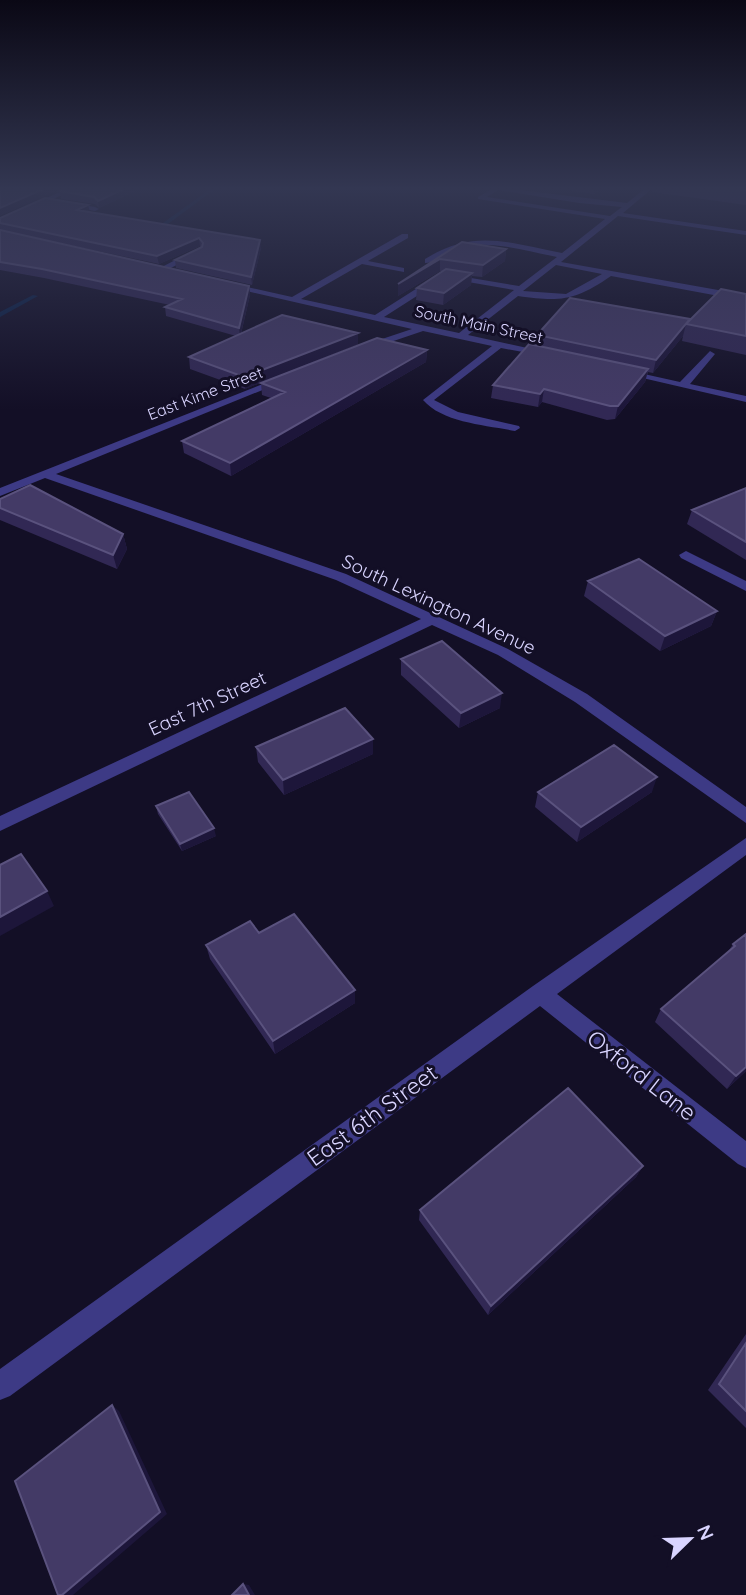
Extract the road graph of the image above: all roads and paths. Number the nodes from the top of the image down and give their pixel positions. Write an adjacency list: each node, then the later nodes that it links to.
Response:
1 (174, 261): 7 (street)
2 (363, 261): 11 (street)
3 (365, 261): 5 (street)
4 (556, 263): 6 (street); 9 (street)
5 (401, 270)
6 (610, 273): 9 (street); 10 (street)
7 (171, 274)
8 (221, 285): 11 (street, South Main Street)
9 (519, 291): 12 (street); 14 (street)
10 (746, 298)
11 (293, 300): 12 (street, South Main Street)
12 (377, 318): 13 (street, South Main Street)
13 (424, 328): 14 (street, South Main Street); 16 (street)
14 (461, 336): 15 (street, South Main Street)
15 (499, 345): 18 (street, South Main Street); 23 (street)
16 (354, 352)
17 (710, 354): 21 (street)
18 (564, 359)
19 (617, 371): 21 (street)
20 (292, 376): 24 (street, East Kime Street)
21 (682, 385): 22 (street)
22 (746, 399)
23 (515, 428)
24 (45, 474): 25 (street, East Kime Street); 28 (street, South Lexington Avenue)
25 (0, 492)
26 (686, 555): 27 (street)
27 (746, 587)
28 (431, 620): 29 (street, South Lexington Avenue); 30 (street, East 7th Street)
29 (746, 816)
30 (0, 824)
31 (746, 845): 32 (street, East 6th Street)
32 (540, 993): 33 (street, Oxford Lane); 34 (street, East 6th Street)
33 (746, 1156)
34 (0, 1386)

